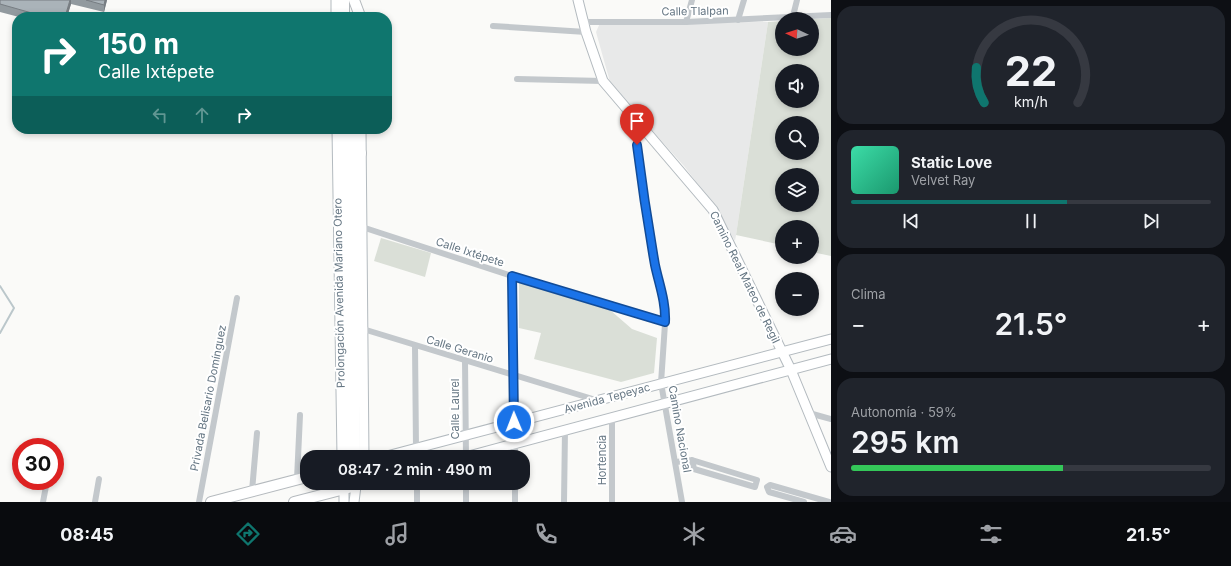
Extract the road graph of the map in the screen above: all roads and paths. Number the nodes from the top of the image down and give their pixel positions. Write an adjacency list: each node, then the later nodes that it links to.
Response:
1 (336, 0): 9 (street)
2 (342, 0): 10 (main road)
3 (353, 0): 11 (main road)
4 (360, 0): 12 (street)
5 (578, 0): 18 (street, Camino Real Mateo de Regil)
6 (692, 0): 19 (street)
7 (744, 0): 17 (street)
8 (797, 0): 13 (street)
9 (338, 12)
10 (340, 12)
11 (356, 12)
12 (358, 12)
13 (794, 12)
14 (819, 15): 15 (street, Calle Tlalpan)
15 (831, 15)
16 (775, 17): 17 (street, Calle Tlalpan)
17 (738, 20): 19 (street, Calle Tlalpan)
18 (583, 22): 19 (street, Calle Tlalpan); 21 (street, Camino Real Mateo de Regil)
19 (686, 22)
20 (493, 26): 21 (street)
21 (586, 32): 23 (street, Camino Real Mateo de Regil)
22 (517, 79): 23 (street)
23 (603, 81): 24 (street, Camino Real Mateo de Regil)
24 (637, 122): 35 (street, Camino Nacional); 39 (street, Camino Real Mateo de Regil)
25 (337, 134): 30 (street, Prolongación Avenida Mariano Otero)
26 (345, 134): 31 (main road, Prolongación Avenida Mariano Otero)
27 (353, 134): 31 (main road, Prolongación Avenida Mariano Otero)
28 (361, 134): 29 (street, Prolongación Avenida Mariano Otero)
29 (361, 153): 31 (main road); 32 (street, Prolongación Avenida Mariano Otero)
30 (337, 154): 31 (main road); 58 (street, Prolongación Avenida Mariano Otero)
31 (349, 176): 59 (main road, Prolongación Avenida Mariano Otero); 60 (main road, Prolongación Avenida Mariano Otero)
32 (362, 227): 33 (street, Calle Ixtépete); 36 (street, Prolongación Avenida Mariano Otero)
33 (512, 276): 35 (street, Calle Ixtépete); 43 (street)
34 (238, 298): 85 (street, Privada Belisario Domínguez)
35 (665, 322): 44 (street, Camino Nacional)
36 (363, 329): 38 (street, Calle Geranio); 61 (street, Prolongación Avenida Mariano Otero)
37 (831, 340): 39 (street, Avenida Tepeyac)
38 (415, 346): 41 (street, Calle Geranio); 56 (street)
39 (782, 351): 42 (street, Camino Real Mateo de Regil); 44 (street, Avenida Tepeyac)
40 (831, 358): 42 (street, Avenida Tepeyac)
41 (465, 361): 43 (street, Calle Geranio); 54 (street, Calle Laurel)
42 (791, 370): 46 (street, Avenida Tepeyac); 47 (street, Camino Real Mateo de Regil)
43 (514, 376): 45 (street, Calle Geranio); 51 (street)
44 (661, 383): 45 (street, Avenida Tepeyac); 46 (street, Camino Nacional)
45 (597, 400): 51 (street, Avenida Tepeyac)
46 (664, 404): 49 (street, Avenida Tepeyac); 67 (street, Camino Nacional)
47 (809, 414): 50 (street); 68 (street, Camino Real Mateo de Regil)
48 (300, 415): 57 (street)
49 (612, 418): 52 (street, Avenida Tepeyac); 94 (street, Hortencia)
50 (831, 419)
51 (514, 422): 54 (street, Avenida Tepeyac)
52 (565, 430): 55 (street, Avenida Tepeyac); 93 (street)
53 (257, 433): 80 (street)
54 (466, 435): 56 (street, Avenida Tepeyac); 63 (street, Calle Laurel)
55 (515, 444): 64 (street, Avenida Tepeyac); 65 (street)
56 (416, 448): 62 (street, Avenida Tepeyac)
57 (301, 450)
58 (342, 450)
59 (348, 450)
60 (356, 450)
61 (364, 450)
62 (408, 450)
63 (465, 450)
64 (492, 450)
65 (515, 450)
66 (692, 460): 67 (street); 69 (street); 70 (street)
67 (676, 462): 95 (street, Camino Nacional)
68 (831, 467)
69 (725, 470): 70 (street); 70 (street)
70 (723, 477)
71 (99, 478): 84 (street)
72 (300, 479): 80 (main road)
73 (45, 490): 83 (street)
74 (336, 490): 87 (main road)
75 (350, 490): 88 (street)
76 (353, 490): 89 (street)
77 (417, 490): 90 (street)
78 (466, 490): 91 (street)
79 (515, 490): 92 (street)
80 (252, 491): 86 (main road)
81 (800, 494): 82 (street); 82 (street); 96 (street)
82 (801, 501)
83 (43, 502)
84 (95, 502)
85 (199, 502)
86 (211, 502)
87 (296, 502)
88 (344, 502)
89 (354, 502)
90 (417, 502)
91 (466, 502)
92 (515, 502)
93 (564, 502)
94 (612, 502)
95 (682, 502)
96 (829, 502)

